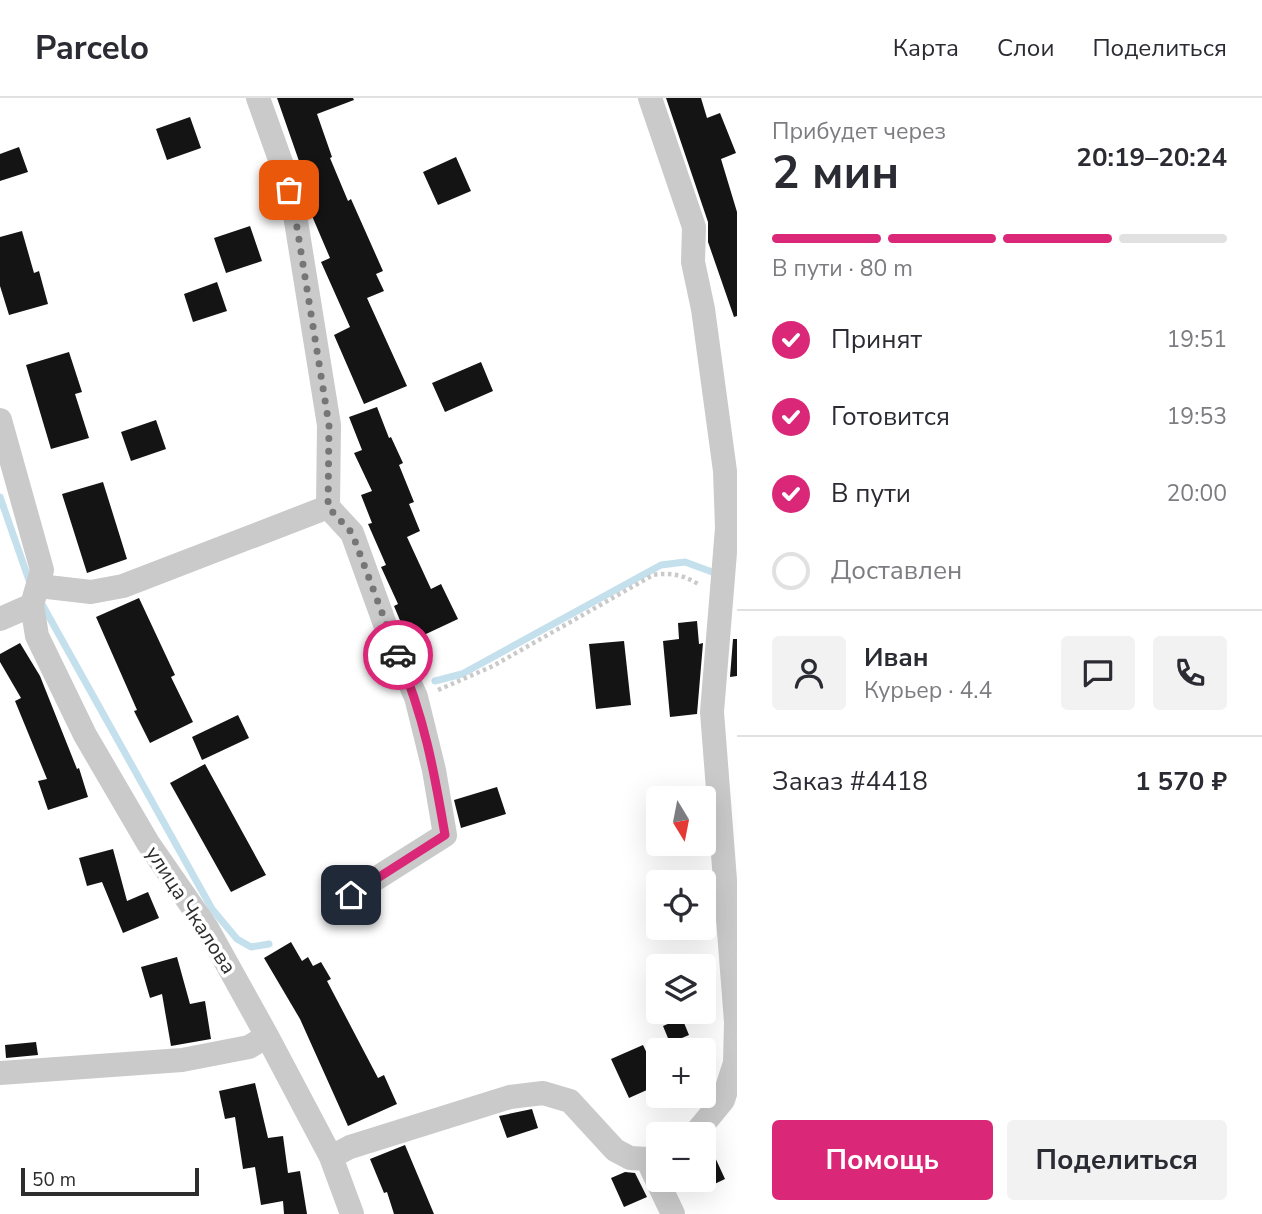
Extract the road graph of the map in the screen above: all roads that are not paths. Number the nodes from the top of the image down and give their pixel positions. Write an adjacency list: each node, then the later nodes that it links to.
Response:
1 (258, 98): 4 (street)
2 (650, 98): 6 (street)
3 (0, 420): 5 (street, улица Чкалова)
4 (328, 507): 5 (street); 8 (street)
5 (36, 595): 7 (street); 9 (street, улица Чкалова)
6 (729, 613): 11 (street)
7 (0, 619)
8 (351, 895)
9 (267, 1036): 10 (street); 12 (street, улица Чкалова)
10 (0, 1073)
11 (705, 1122)
12 (331, 1157): 13 (street); 15 (street, улица Чкалова)
13 (646, 1157)
14 (665, 1192): 16 (street)
15 (352, 1214)
16 (673, 1214)

